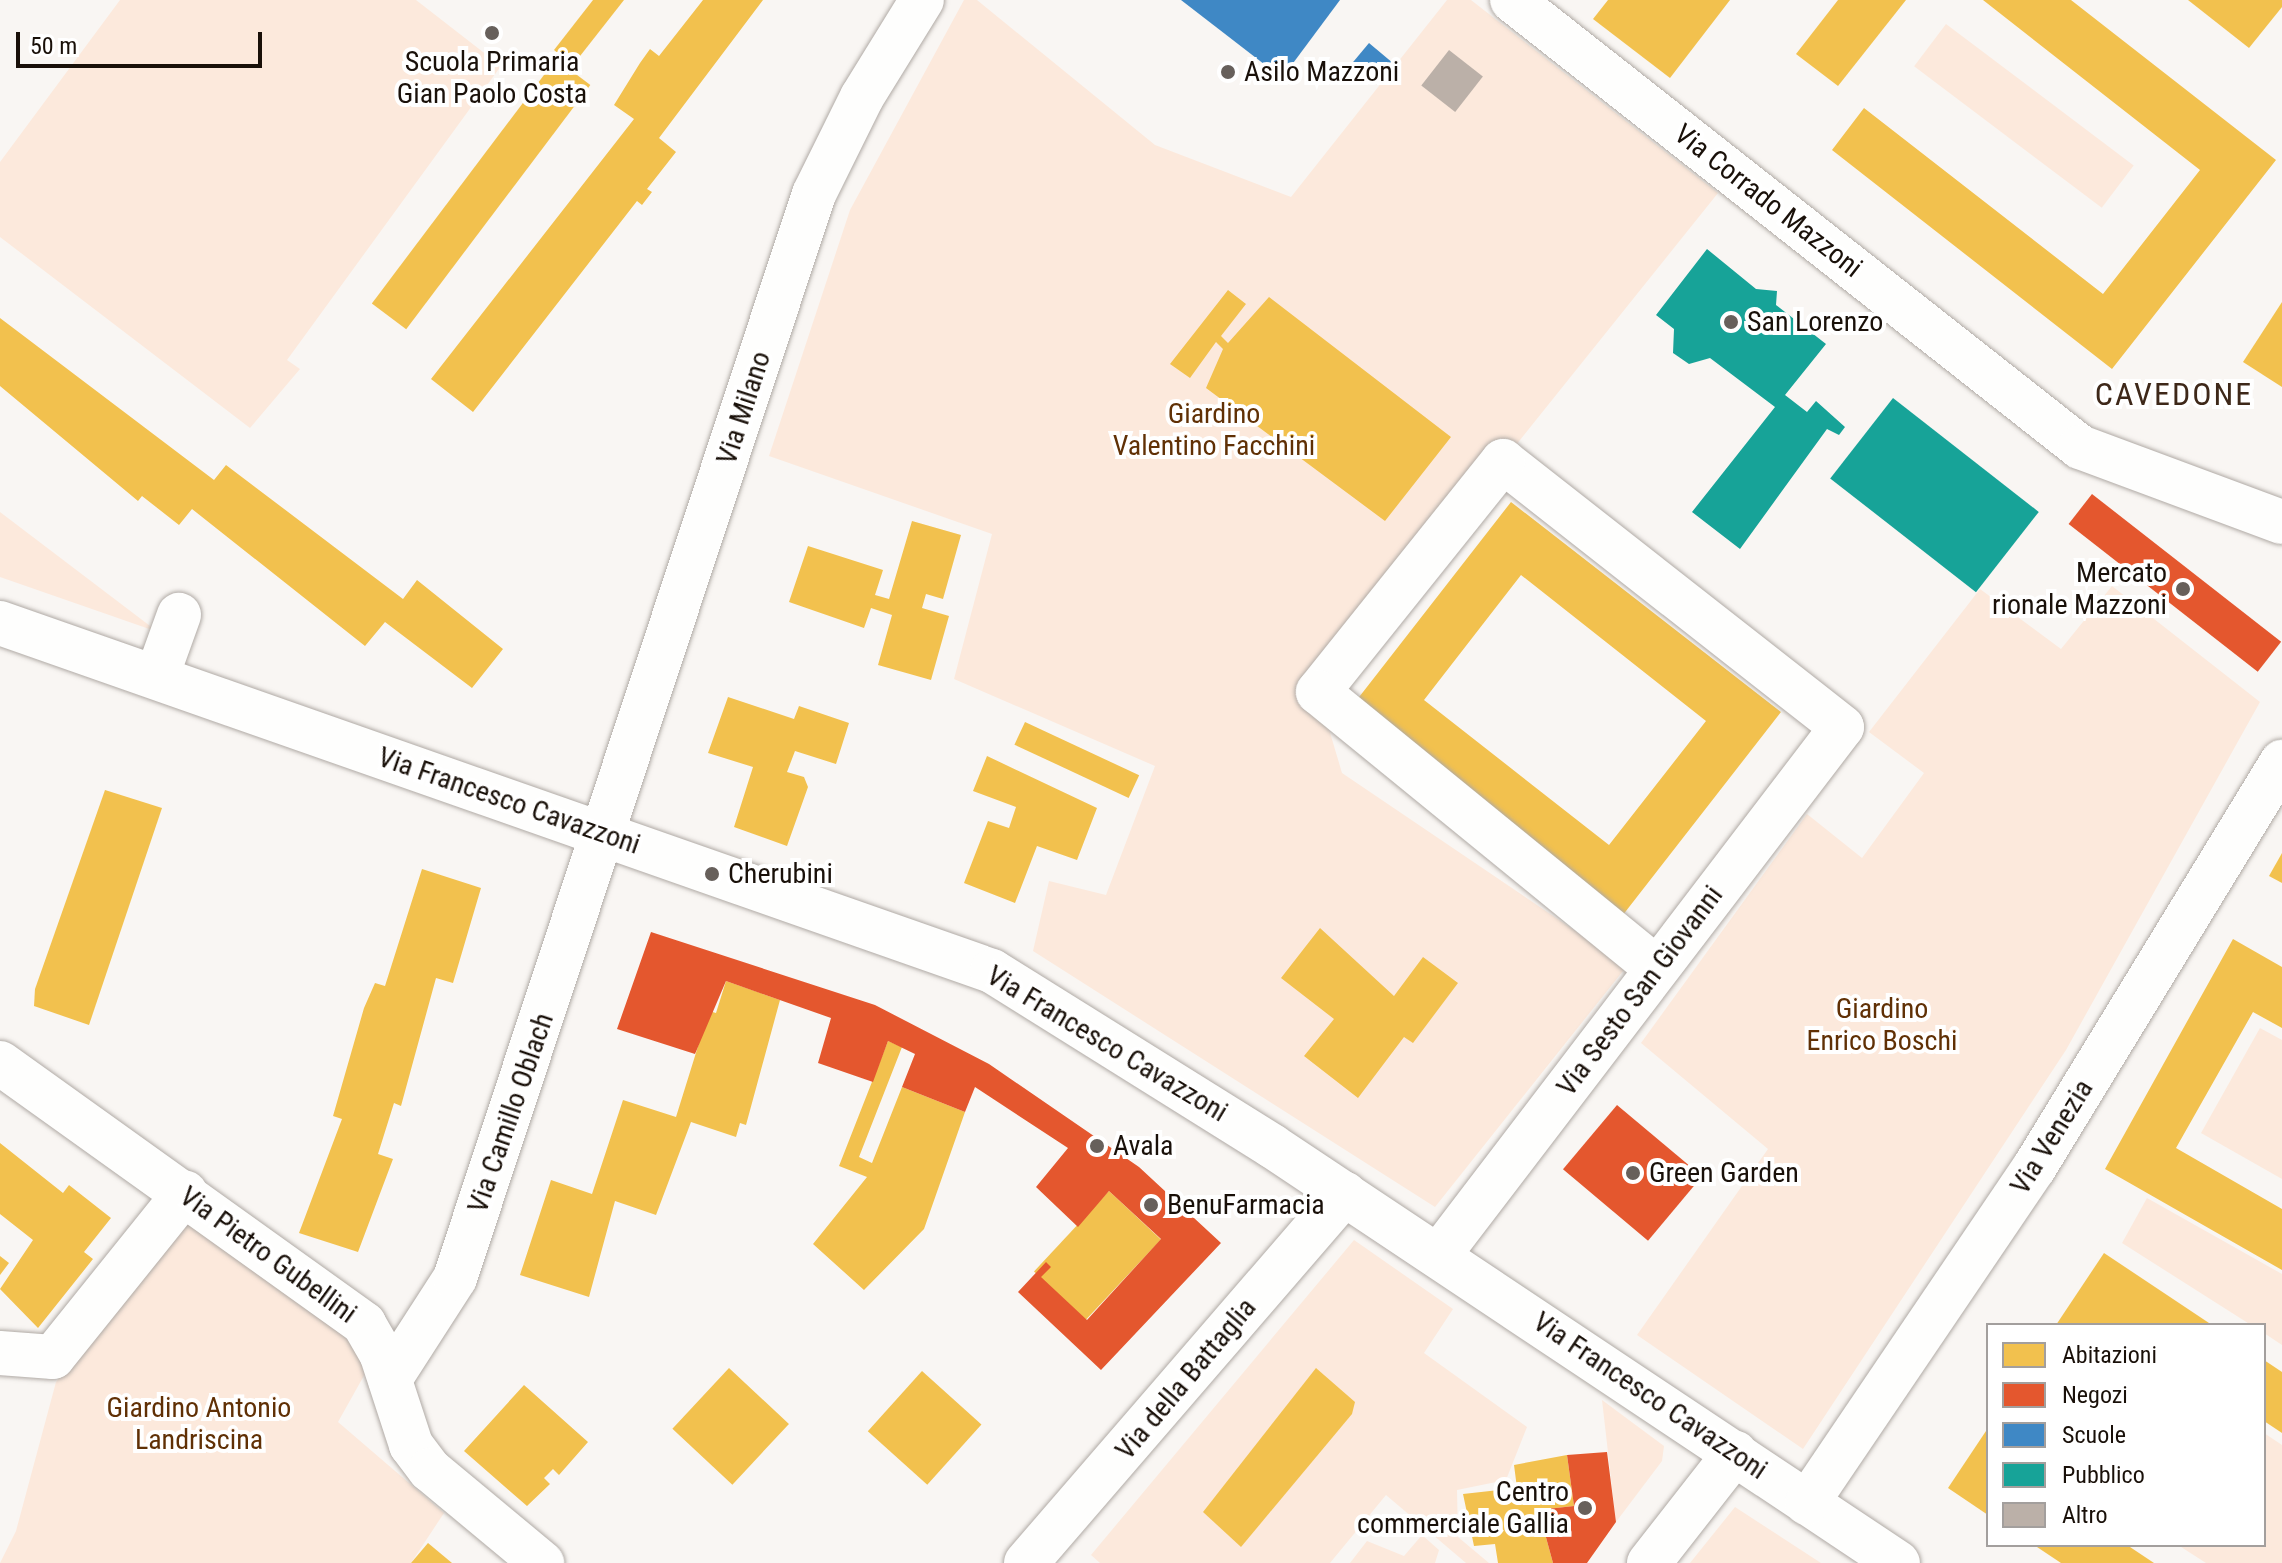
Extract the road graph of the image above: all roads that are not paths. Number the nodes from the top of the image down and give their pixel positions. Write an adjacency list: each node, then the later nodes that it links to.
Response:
1 (1512, 0): 3 (street, Via Corrado Mazzoni)
2 (911, 17): 8 (street, Via Milano)
3 (2282, 522)
4 (179, 615): 6 (street)
5 (0, 623): 6 (street, Via Francesco Cavazzoni)
6 (157, 676): 8 (street, Via Francesco Cavazzoni)
7 (2282, 762): 17 (street, Via Venezia)
8 (607, 835): 12 (street, Via Francesco Cavazzoni); 15 (street, Via Camillo Oblach)
9 (1657, 968): 9 (street, Via Sesto San Giovanni); 13 (street, Via Sesto San Giovanni)
10 (0, 1063): 11 (street, Via Pietro Gubellini)
11 (185, 1193): 14 (street); 15 (street, Via Pietro Gubellini)
12 (1345, 1194): 13 (street, Via Francesco Cavazzoni); 19 (street, Via della Battaglia)
13 (1439, 1255): 16 (street, Via Francesco Cavazzoni)
14 (0, 1353)
15 (390, 1379): 18 (street, Via Pietro Gubellini)
16 (1735, 1453): 17 (street, Via Francesco Cavazzoni); 20 (street)
17 (1807, 1503): 21 (street, Via Francesco Cavazzoni)
18 (542, 1563)
19 (1026, 1563)
20 (1649, 1563)
21 (1898, 1563)

